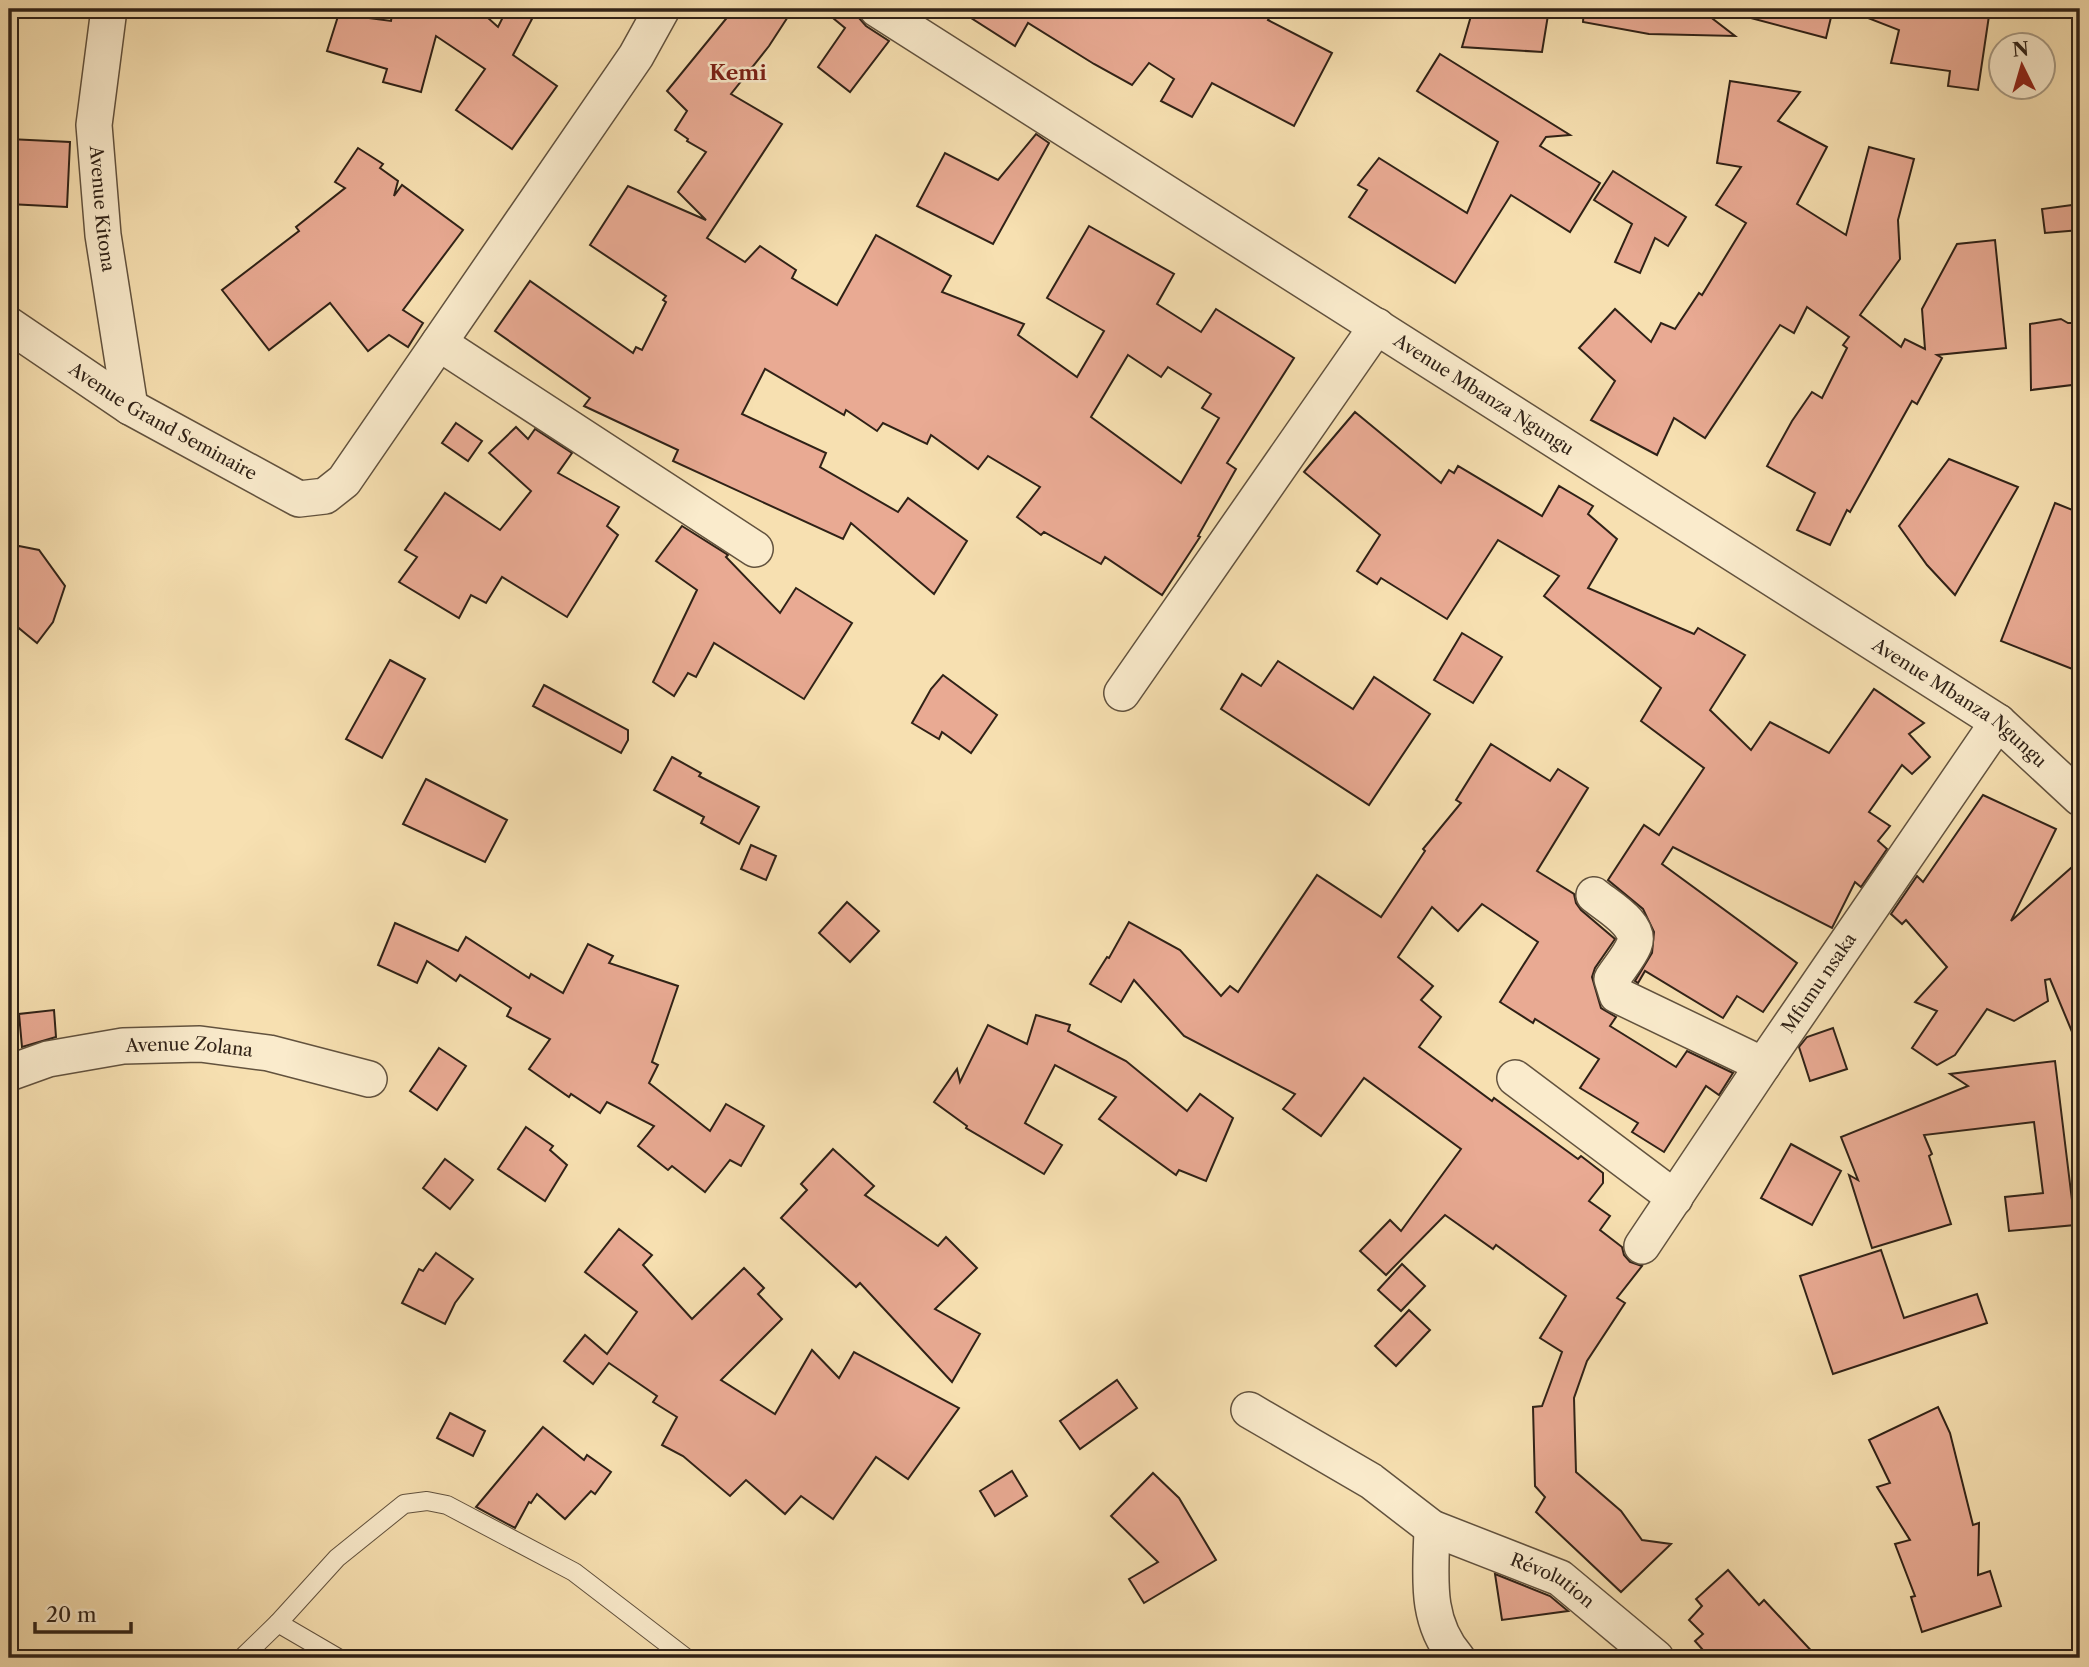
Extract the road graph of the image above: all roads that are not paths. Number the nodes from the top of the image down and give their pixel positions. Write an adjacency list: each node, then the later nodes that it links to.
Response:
1 (109, 9): 7 (street, Avenue Kitona)
2 (662, 9): 6 (street)
3 (877, 9): 5 (street, Avenue Mbanza Ngungu)
4 (9, 325): 7 (street, Avenue Grand Seminaire)
5 (1377, 326): 9 (street); 10 (street, Avenue Mbanza Ngungu)
6 (439, 343): 7 (street, Avenue Grand Seminaire); 8 (street)
7 (130, 407)
8 (755, 549)
9 (1122, 693)
10 (1998, 722): 11 (street, Avenue Mbanza Ngungu); 13 (street, Mfumu nsaka)
11 (2080, 797)
12 (1594, 895): 13 (street)
13 (1763, 1065): 17 (street, Mfumu nsaka)
14 (9, 1073): 16 (street, Avenue Zolana)
15 (1515, 1078): 17 (street)
16 (369, 1079)
17 (1675, 1198): 18 (street, Mfumu nsaka)
18 (1642, 1247)
19 (1249, 1410): 20 (street, Révolution)
20 (1432, 1528): 22 (street, Révolution); 26 (street)
21 (278, 1623): 23 (lane); 24 (lane); 25 (lane)
22 (1653, 1657)
23 (242, 1658)
24 (338, 1658)
25 (686, 1658)
26 (1457, 1658)

